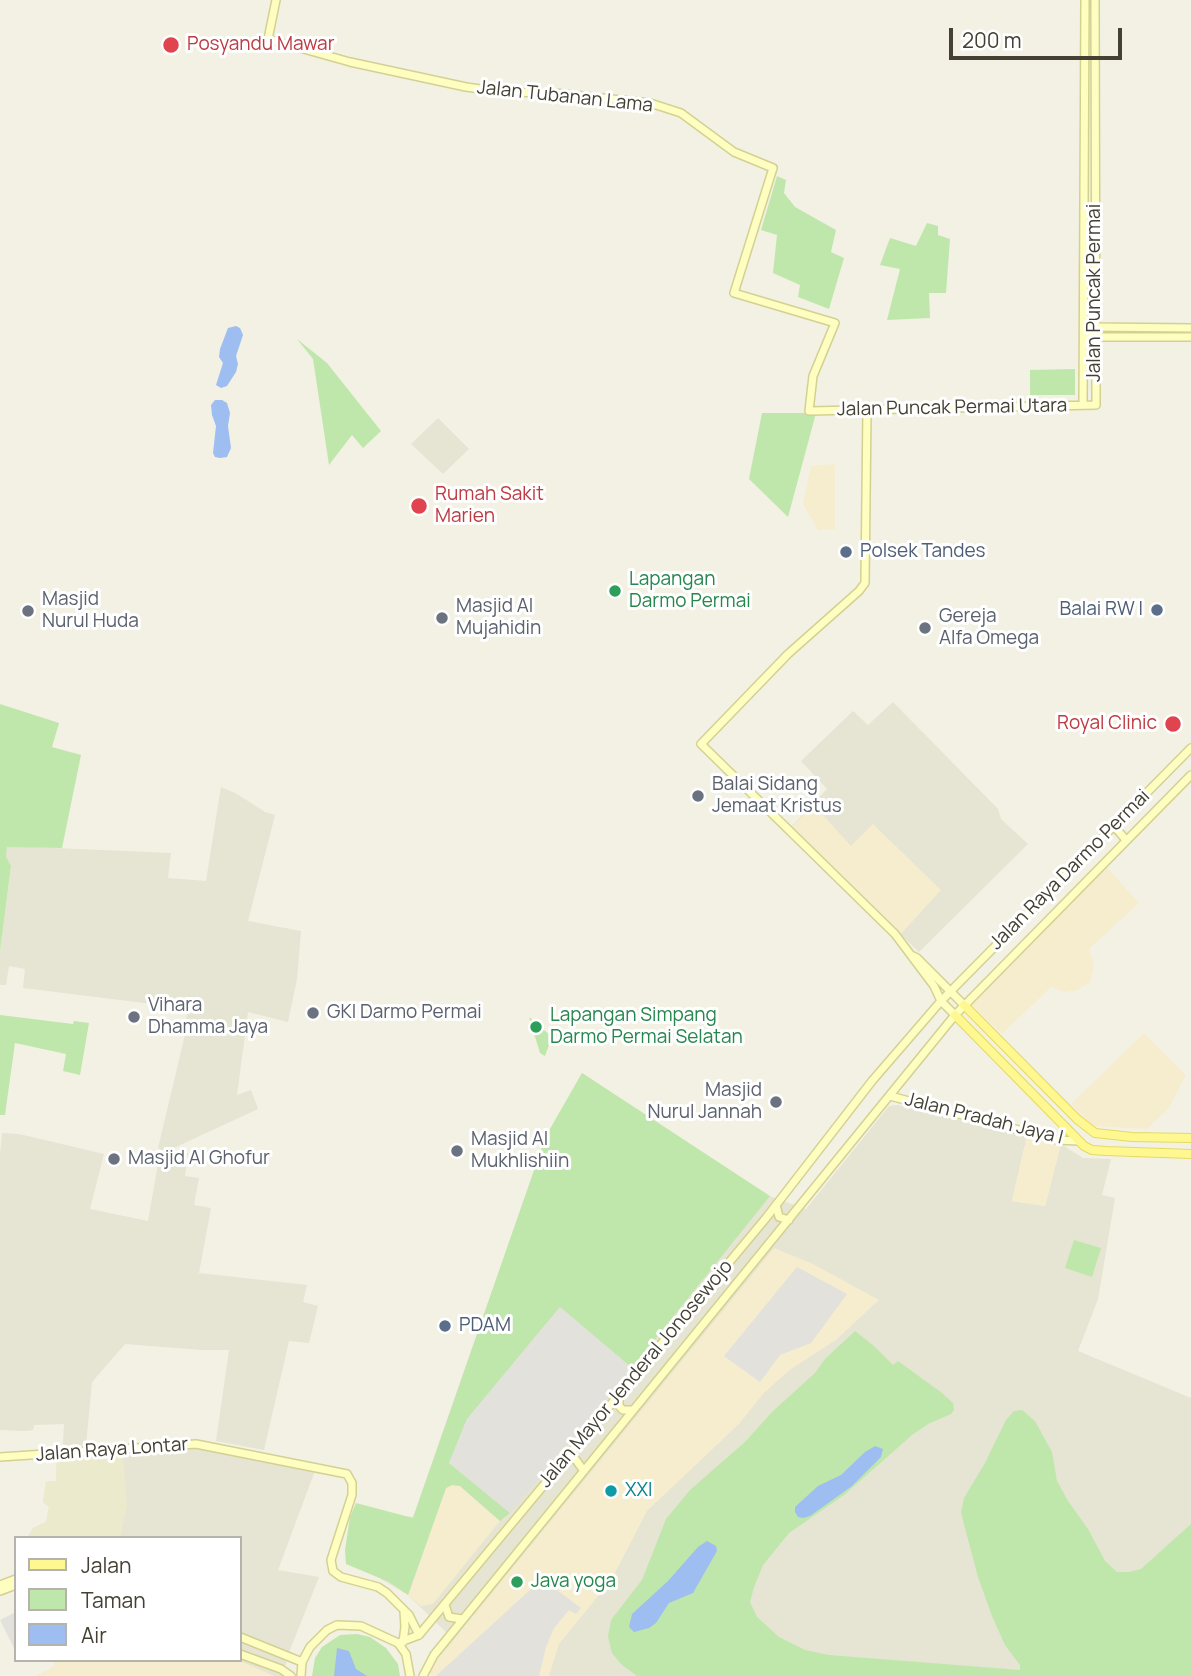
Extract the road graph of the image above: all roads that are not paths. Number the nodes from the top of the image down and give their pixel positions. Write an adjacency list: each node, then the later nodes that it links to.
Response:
1 (276, 0): 13 (street, Jalan Tubanan Lama)
2 (1085, 0): 4 (street, Jalan Puncak Permai)
3 (1095, 0): 5 (street, Jalan Puncak Permai)
4 (1084, 326): 5 (street); 7 (street, Jalan Puncak Permai)
5 (1095, 327): 6 (street); 8 (street, Jalan Puncak Permai)
6 (1191, 328)
7 (1084, 337): 8 (street); 10 (street, Jalan Puncak Permai)
8 (1095, 337): 9 (street); 11 (street, Jalan Puncak Permai)
9 (1191, 337)
10 (1083, 405): 11 (street, Jalan Puncak Permai Utara); 12 (street, Jalan Puncak Permai Utara)
11 (1096, 405)
12 (867, 410): 13 (street, Jalan Puncak Permai Utara); 18 (street)
13 (809, 411)
14 (1191, 748): 16 (street, Jalan Raya Darmo Permai)
15 (1191, 775): 17 (street, Jalan Raya Darmo Permai)
16 (1114, 826): 17 (street); 19 (street, Jalan Raya Darmo Permai)
17 (1126, 840): 21 (street, Jalan Raya Darmo Permai)
18 (913, 956): 19 (street); 20 (street)
19 (949, 991): 20 (street, Jalan Mayor Jenderal Jonosewojo); 21 (street)
20 (940, 1000): 22 (street); 27 (street, Jalan Mayor Jenderal Jonosewojo)
21 (964, 1005): 22 (street, Jalan Mayor Jenderal Jonosewojo); 24 (main road)
22 (955, 1015): 23 (street, Jalan Mayor Jenderal Jonosewojo); 25 (main road)
23 (890, 1096): 25 (street, Jalan Pradah Jaya I); 28 (street, Jalan Mayor Jenderal Jonosewojo)
24 (1191, 1138)
25 (1078, 1141): 26 (main road)
26 (1191, 1154)
27 (776, 1205): 28 (street); 29 (street, Jalan Mayor Jenderal Jonosewojo)
28 (789, 1220): 30 (street, Jalan Mayor Jenderal Jonosewojo)
29 (746, 1241): 30 (street); 31 (street, Jalan Mayor Jenderal Jonosewojo)
30 (761, 1254): 32 (street, Jalan Mayor Jenderal Jonosewojo)
31 (619, 1395): 32 (street); 34 (street, Jalan Mayor Jenderal Jonosewojo)
32 (634, 1410): 35 (street, Jalan Mayor Jenderal Jonosewojo)
33 (0, 1457): 37 (street, Jalan Raya Lontar)
34 (568, 1457): 35 (street); 36 (street, Jalan Mayor Jenderal Jonosewojo)
35 (584, 1471): 38 (street, Jalan Mayor Jenderal Jonosewojo)
36 (445, 1605): 38 (street); 39 (street, Jalan Mayor Jenderal Jonosewojo)
37 (403, 1607): 39 (street); 41 (street)
38 (462, 1619): 49 (street, Jalan Mayor Jenderal Jonosewojo)
39 (419, 1635): 41 (street, Jalan Mayor Jenderal Jonosewojo)
40 (242, 1637): 42 (street)
41 (400, 1643): 44 (street); 48 (street)
42 (279, 1653): 44 (street); 45 (street)
43 (242, 1655): 45 (street)
44 (302, 1662): 47 (street)
45 (274, 1666): 46 (street)
46 (292, 1676)
47 (301, 1676)
48 (410, 1676)
49 (423, 1676)

